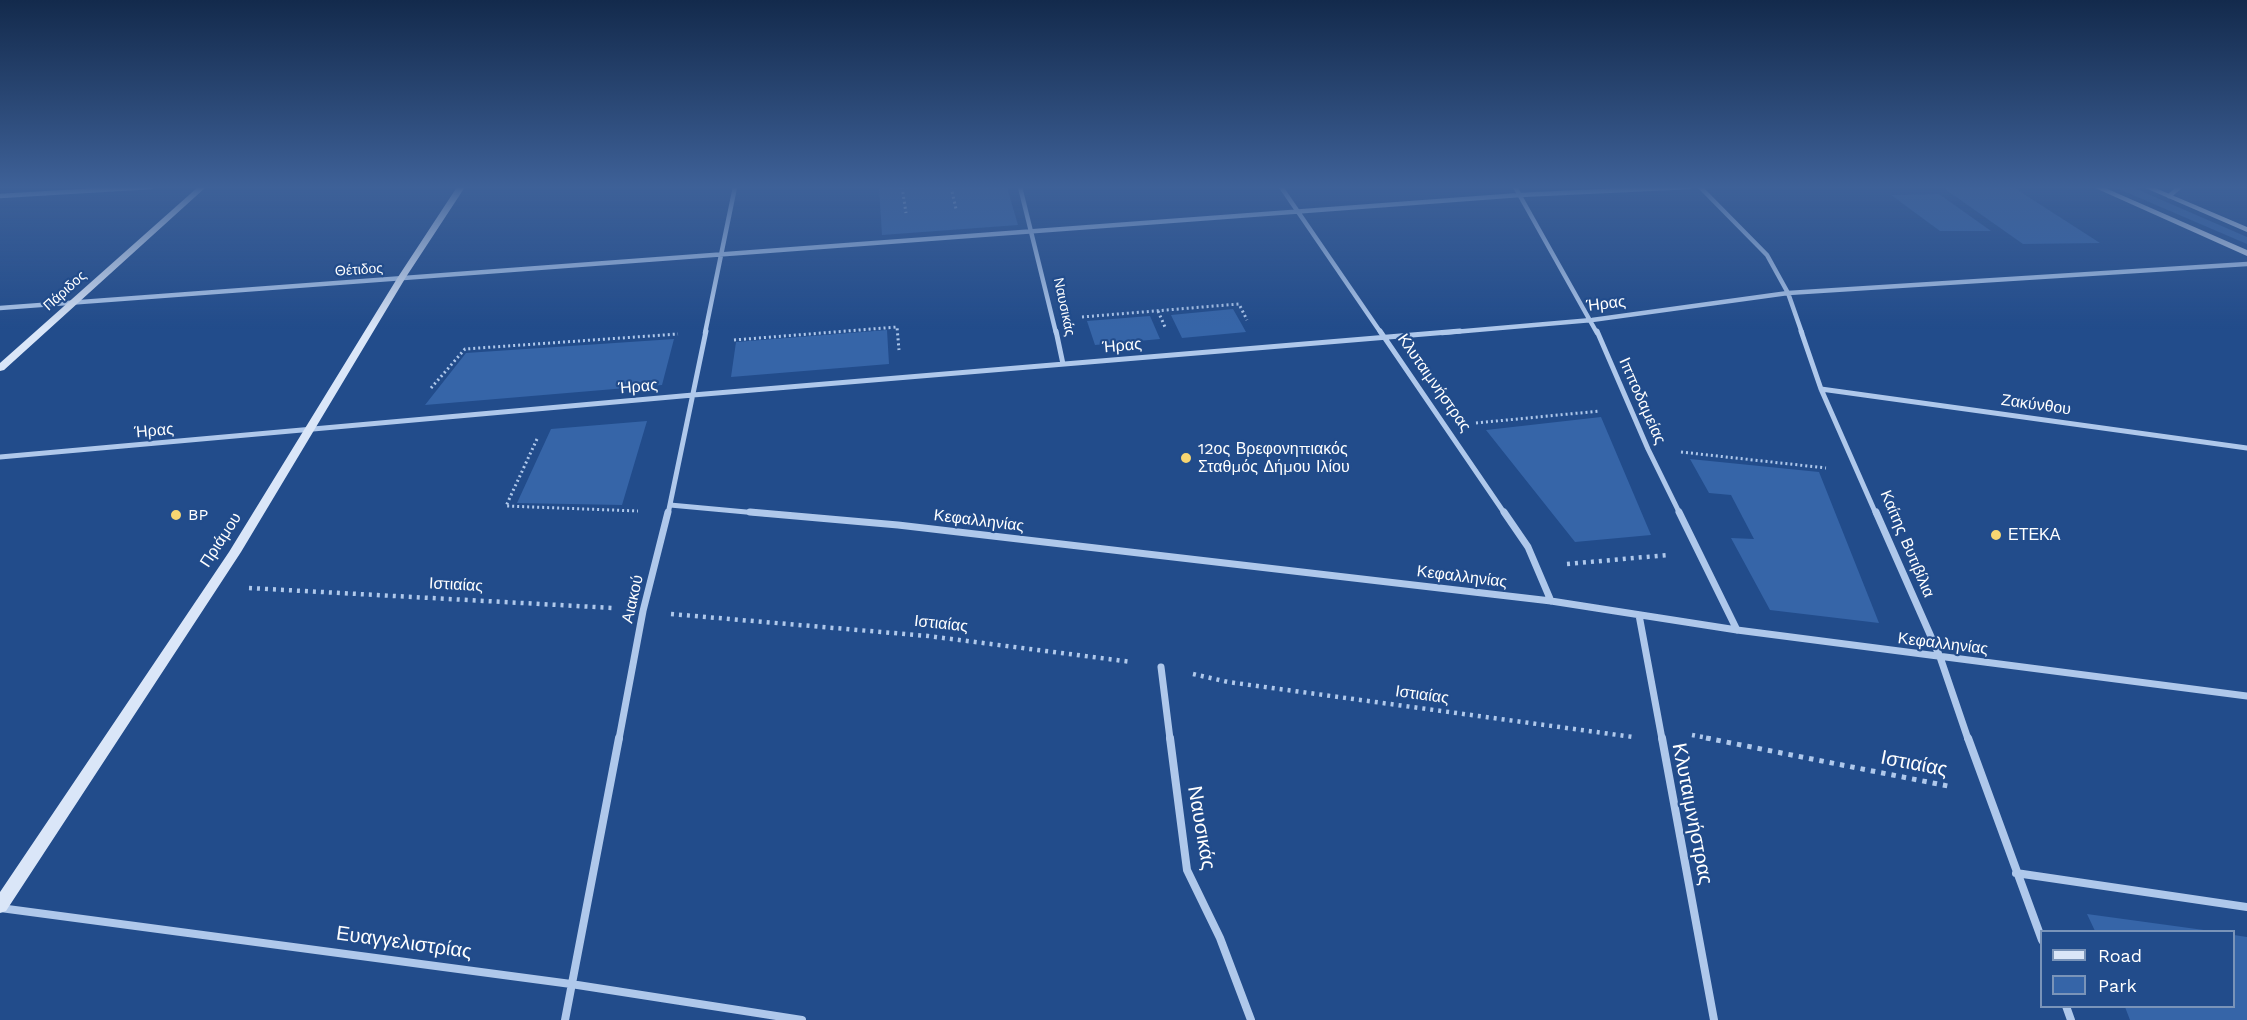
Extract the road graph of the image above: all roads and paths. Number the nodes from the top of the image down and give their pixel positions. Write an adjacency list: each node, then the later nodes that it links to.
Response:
1 (148, 235): 15 (street, Πάριδος)
2 (430, 235): 13 (street, Πριάμου)
3 (725, 235): 10 (street, Αιακού)
4 (980, 235): 10 (street, Θέτιδος)
5 (1034, 235): 17 (street, Ναυσικάς)
6 (1313, 235): 20 (street, Κλυταιμνήστρας)
7 (1543, 235): 18 (street, Ιπποδαμείας)
8 (1747, 235): 14 (street, Καίτης Βυτιβίλια)
9 (2205, 235): 11 (street)
10 (722, 252): 13 (street, Θέτιδος); 19 (street, Αιακού)
11 (2247, 253)
12 (2247, 264): 14 (street, Ήρας)
13 (402, 277): 15 (street, Θέτιδος); 32 (street, Πριάμου)
14 (1788, 293): 18 (street, Ήρας); 26 (street, Καίτης Βυτιβίλια)
15 (71, 303): 16 (street, Θέτιδος); 24 (street, Πάριδος)
16 (0, 308)
17 (1053, 320): 22 (path); 23 (street, Ναυσικάς)
18 (1592, 320): 20 (street, Ήρας); 29 (street, Ιπποδαμείας)
19 (705, 332): 21 (street, Αιακού); 30 (path)
20 (1385, 338): 22 (street, Ήρας); 31 (street, Κλυταιμνήστρας)
21 (704, 342): 25 (path); 27 (street, Αιακού)
22 (1261, 347): 23 (street, Ήρας)
23 (1063, 364): 25 (street, Ήρας)
24 (0, 368)
25 (900, 378): 27 (street, Ήρας)
26 (1821, 389): 34 (street, Ζακύνθου); 36 (street, Καίτης Βυτιβίλια)
27 (693, 395): 28 (street, Ήρας); 37 (street, Αιακού)
28 (551, 408): 30 (street, Ήρας); 38 (path)
29 (1630, 408): 31 (path); 33 (street, Ιπποδαμείας)
30 (400, 422): 32 (street, Ήρας)
31 (1446, 426): 40 (street, Κλυταιμνήστρας)
32 (311, 431): 35 (street, Ήρας); 41 (street, Πριάμου)
33 (1648, 448): 36 (path); 39 (street, Ιπποδαμείας)
34 (2247, 448)
35 (0, 457)
36 (1859, 472): 46 (street, Καίτης Βυτιβίλια)
37 (670, 505): 38 (street, Αιακού); 42 (street, Κεφαλληνίας)
38 (668, 513): 43 (street, Αιακού)
39 (1699, 552): 40 (path); 45 (street, Ιπποδαμείας)
40 (1537, 567): 42 (street, Κλυταιμνήστρας)
41 (213, 586): 43 (path, Ιστιαίας); 53 (street, Πριάμου)
42 (1551, 601): 44 (street, Κεφαλληνίας)
43 (643, 611): 47 (path, Ιστιαίας); 56 (street, Αιακού)
44 (1639, 615): 45 (street, Κεφαλληνίας); 49 (street, Κλυταιμνήστρας)
45 (1737, 630): 46 (street, Κεφαλληνίας)
46 (1940, 657): 48 (street, Κεφαλληνίας); 51 (street, Καίτης Βυτιβίλια)
47 (1161, 667): 50 (path, Ιστιαίας); 59 (street, Ναυσικάς)
48 (2247, 696)
49 (1659, 729): 50 (street, Κλυταιμνήστρας); 51 (path, Ιστιαίας)
50 (1662, 741): 60 (street, Κλυταιμνήστρας)
51 (1987, 794): 52 (street, Καίτης Βυτιβίλια)
52 (2016, 873): 54 (street); 55 (street, Καίτης Βυτιβίλια)
53 (0, 907): 56 (street, Ευαγγελιστρίας)
54 (2247, 908)
55 (2040, 935)
56 (571, 984): 57 (street, Αιακού); 58 (street, Ευαγγελιστρίας)
57 (565, 1020)
58 (802, 1020)
59 (1251, 1020)
60 (1714, 1020)

